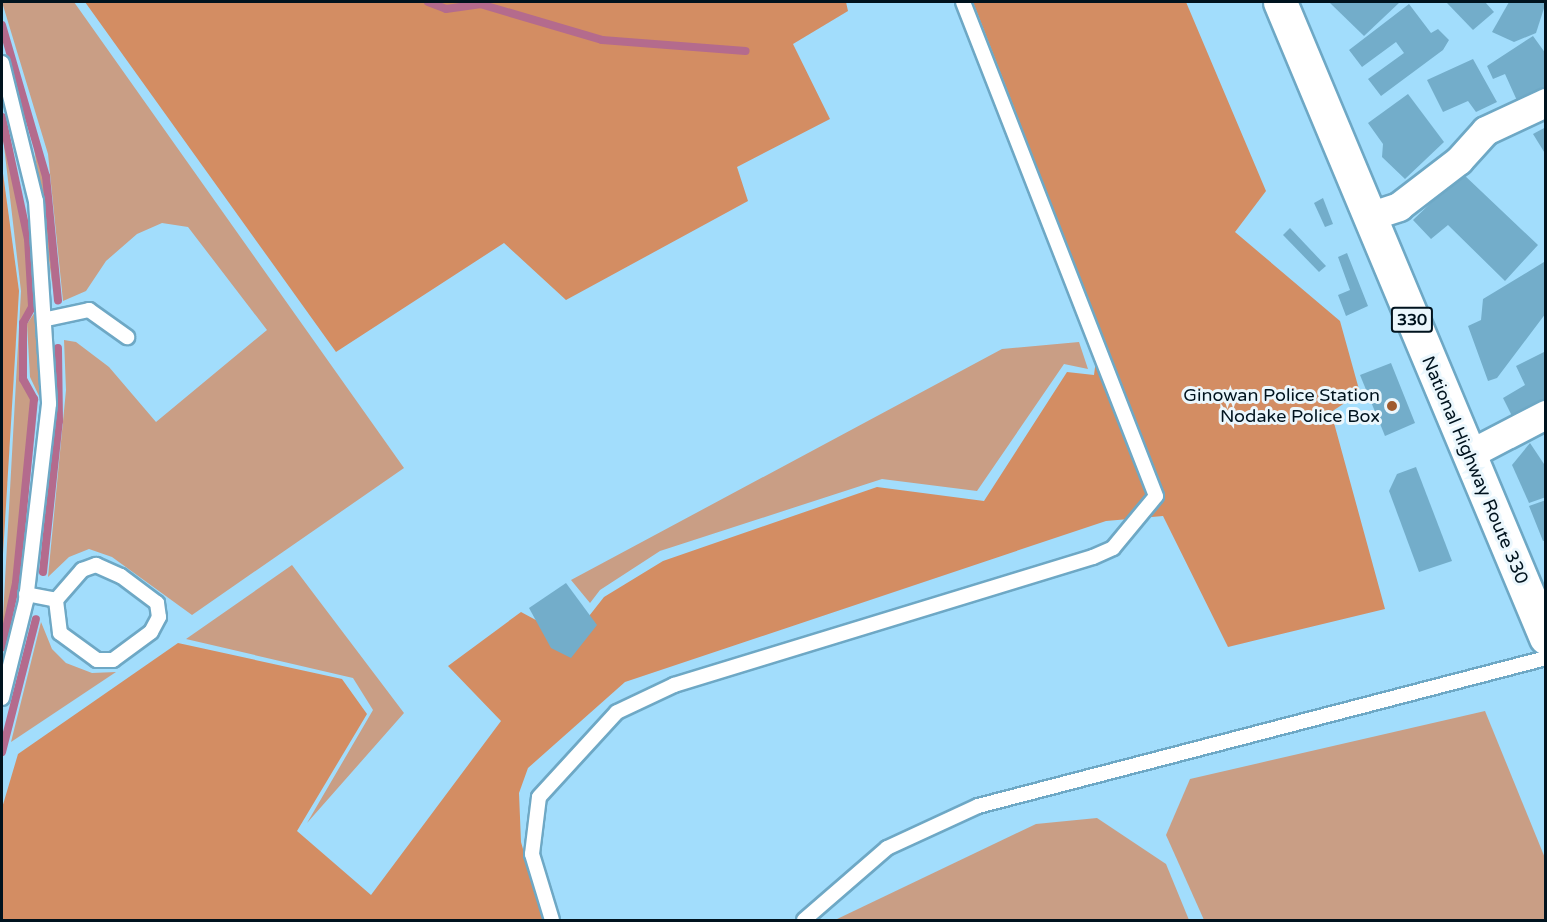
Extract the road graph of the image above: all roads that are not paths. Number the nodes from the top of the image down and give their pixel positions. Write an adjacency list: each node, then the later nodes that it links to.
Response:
1 (963, 2): 15 (lane)
2 (1280, 2): 5 (highway, National Highway Route 330 / 330)
3 (2, 63): 6 (lane)
4 (1545, 103): 5 (street)
5 (1369, 217): 9 (highway, National Highway Route 330 / 330)
6 (47, 319): 7 (lane); 10 (lane)
7 (127, 337)
8 (1545, 415): 9 (street)
9 (1468, 455): 12 (highway, National Highway Route 330 / 330)
10 (26, 594): 11 (lane); 14 (lane)
11 (56, 600): 11 (lane)
12 (1545, 638)
13 (1545, 658): 16 (lane)
14 (2, 698)
15 (552, 921)
16 (804, 921)

